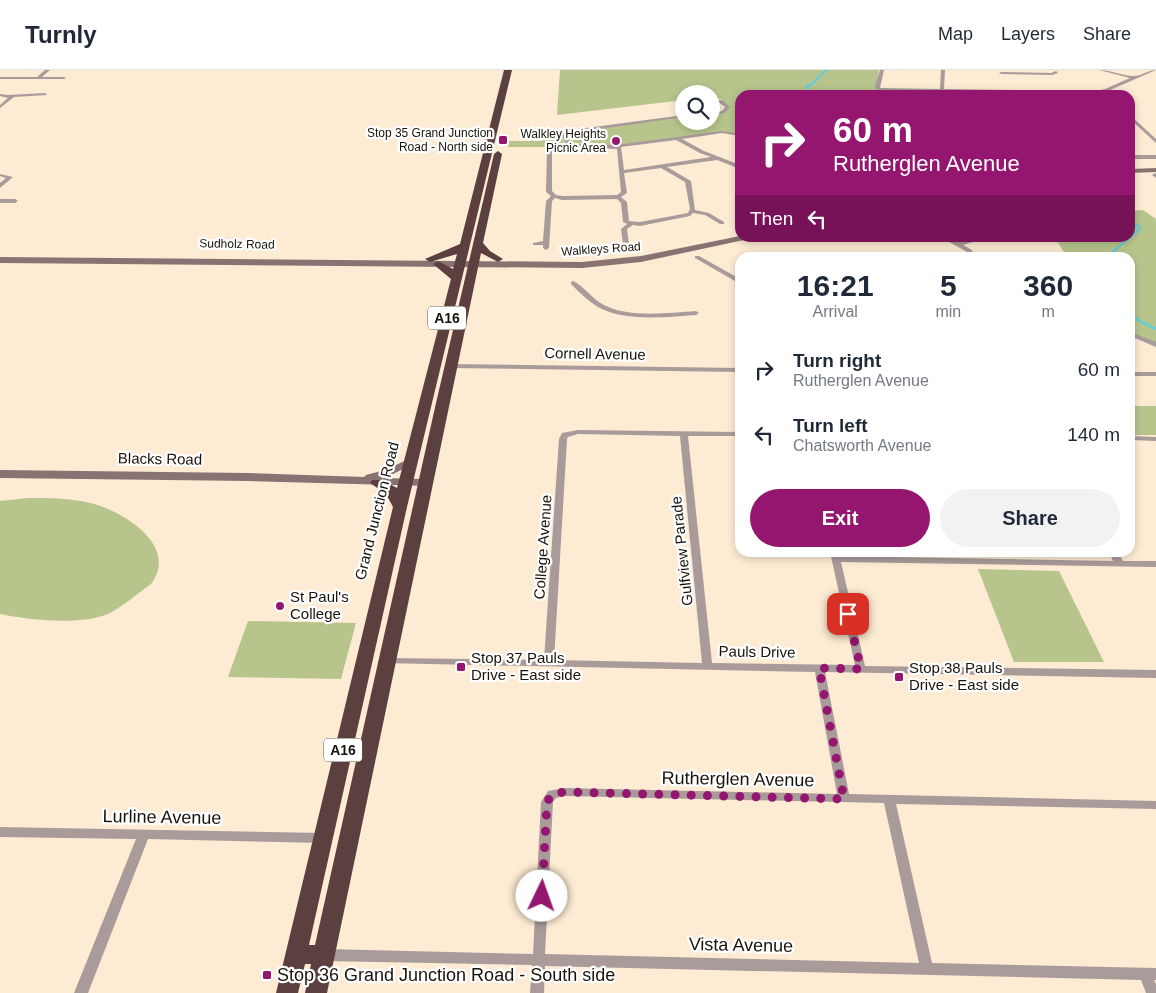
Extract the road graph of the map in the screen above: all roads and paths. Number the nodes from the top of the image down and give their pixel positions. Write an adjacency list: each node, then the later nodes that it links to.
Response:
1 (48, 70): 11 (street)
2 (508, 70): 61 (highway, Grand Junction Road / A16)
3 (515, 70): 57 (highway, Grand Junction Road / A16)
4 (882, 70): 15 (street)
5 (943, 70): 16 (street)
6 (1101, 70): 13 (street)
7 (1155, 70): 13 (street)
8 (1001, 72): 9 (street); 14 (street)
9 (1056, 72)
10 (0, 78): 11 (street)
11 (38, 78): 12 (street)
12 (64, 78)
13 (1134, 78): 18 (street)
14 (1002, 80)
15 (878, 89): 16 (street)
16 (942, 90): 17 (street)
17 (1052, 90)
18 (1103, 90)
19 (44, 94): 21 (street)
20 (0, 95): 21 (street)
21 (10, 96): 23 (street)
22 (732, 103): 24 (street)
23 (0, 107)
24 (720, 112)
25 (675, 117): 28 (street)
26 (1135, 121): 31 (street)
27 (551, 132): 28 (street)
28 (564, 133): 32 (street)
29 (735, 134): 30 (street)
30 (677, 138): 33 (street); 35 (street)
31 (1156, 142)
32 (569, 144): 33 (street); 46 (street)
33 (616, 146): 41 (street)
34 (1156, 157): 36 (street)
35 (718, 158): 37 (street); 38 (street)
36 (1135, 158)
37 (735, 165)
38 (662, 166): 41 (street); 50 (street)
39 (1156, 166): 40 (main road)
40 (1135, 167)
41 (622, 172): 47 (street)
42 (1135, 172): 43 (main road)
43 (1156, 174)
44 (1, 175): 45 (street)
45 (0, 186)
46 (554, 196): 47 (street); 58 (street)
47 (618, 197): 52 (street)
48 (0, 201): 49 (street)
49 (15, 201)
50 (692, 211): 51 (street); 52 (street)
51 (722, 222)
52 (632, 223): 59 (street)
53 (735, 232): 69 (main road, Walkleys Road)
54 (735, 239): 69 (main road, Walkleys Road)
55 (954, 242): 60 (street)
56 (967, 242): 60 (street)
57 (478, 244): 68 (highway, Grand Junction Road / A16); 69 (highway)
58 (535, 244)
59 (626, 244)
60 (958, 244): 62 (street)
61 (466, 245): 66 (highway); 67 (highway, Grand Junction Road / A16)
62 (970, 252)
63 (0, 254): 66 (main road, Sudholz Road)
64 (697, 257): 71 (street)
65 (0, 260): 66 (main road, Sudholz Road)
66 (434, 261): 67 (main road, Sudholz Road); 70 (highway)
67 (462, 261): 68 (main road, Walkleys Road); 70 (highway, Grand Junction Road / A16)
68 (474, 262): 69 (main road, Walkleys Road); 70 (highway, Grand Junction Road / A16)
69 (501, 262): 70 (main road)
70 (464, 278): 76 (highway, Grand Junction Road / A16); 77 (highway, Grand Junction Road / A16)
71 (735, 279)
72 (572, 283): 73 (street)
73 (696, 313)
74 (1135, 336): 75 (street)
75 (1156, 345)
76 (435, 366): 77 (highway); 85 (highway, Grand Junction Road / A16)
77 (450, 366): 78 (street, Cornell Avenue); 89 (highway, Grand Junction Road / A16)
78 (735, 370)
79 (1135, 374): 80 (street)
80 (1156, 374)
81 (684, 433): 82 (street); 98 (street, College Avenue); 99 (street, Gulfview Parade)
82 (735, 434)
83 (1135, 438): 84 (street)
84 (1156, 439)
85 (411, 461): 87 (main road); 88 (highway, Grand Junction Road / A16)
86 (0, 474): 87 (main road, Blacks Road)
87 (373, 480): 88 (main road, Blacks Road); 90 (highway)
88 (406, 480): 89 (main road, Blacks Road); 90 (highway, Grand Junction Road / A16)
89 (425, 481): 97 (highway, Grand Junction Road / A16)
90 (400, 507): 96 (highway, Grand Junction Road / A16)
91 (835, 557): 101 (street)
92 (871, 557): 94 (street)
93 (1116, 557): 94 (street)
94 (1120, 564): 95 (street)
95 (1156, 564)
96 (364, 661): 97 (highway); 108 (highway, Grand Junction Road / A16)
97 (387, 661): 98 (street, Pauls Drive); 110 (highway, Grand Junction Road / A16)
98 (549, 664): 99 (street, Pauls Drive)
99 (708, 666): 100 (street, Pauls Drive)
100 (819, 668): 101 (street, Pauls Drive); 103 (street)
101 (861, 669): 102 (street, Pauls Drive)
102 (1156, 674)
103 (844, 799): 104 (street, Rutherglen Avenue); 111 (street, Rutherglen Avenue)
104 (889, 800): 105 (street, Rutherglen Avenue); 112 (street)
105 (1156, 805)
106 (0, 832): 107 (street, Lurline Avenue)
107 (144, 834): 108 (street, Lurline Avenue); 114 (street)
108 (324, 838): 109 (highway, Grand Junction Road / A16)
109 (296, 954): 110 (highway); 115 (highway, Grand Junction Road / A16)
110 (325, 955): 111 (street, Vista Avenue); 116 (highway, Grand Junction Road / A16)
111 (539, 959): 112 (street, Vista Avenue); 117 (street, Rutherglen Avenue)
112 (927, 968): 113 (street, Vista Avenue)
113 (1151, 974): 118 (street)
114 (82, 993)
115 (287, 993)
116 (316, 993)
117 (537, 993)
118 (1153, 993)

